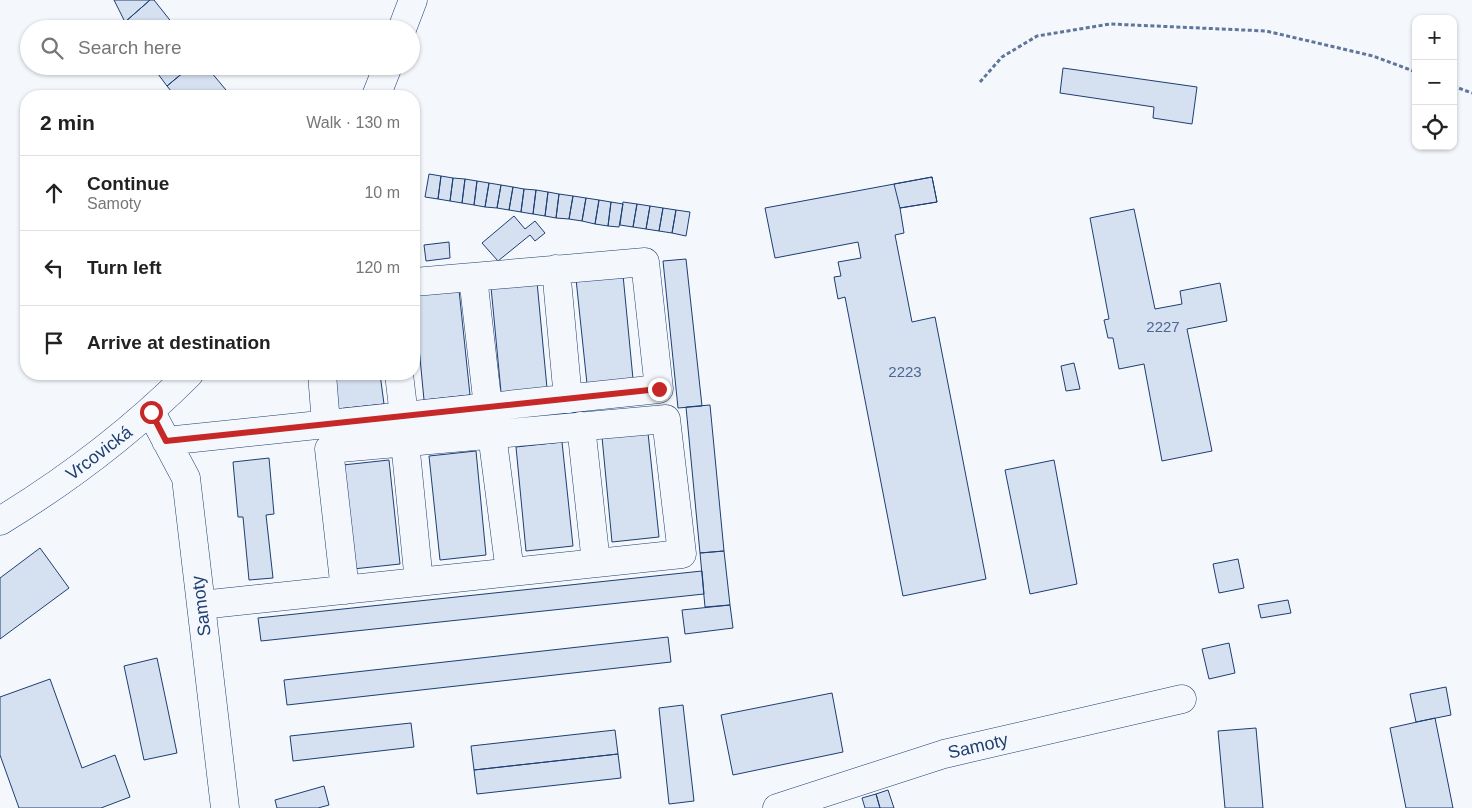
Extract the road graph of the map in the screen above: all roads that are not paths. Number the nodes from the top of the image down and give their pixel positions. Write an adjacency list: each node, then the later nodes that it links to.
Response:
1 (413, 0): 2 (street)
2 (405, 20)
3 (384, 75): 4 (street)
4 (378, 90)
5 (556, 269): 6 (street); 11 (street); 11 (street)
6 (474, 277): 7 (street); 12 (street)
7 (420, 282)
8 (183, 380): 13 (street, Vrcovická)
9 (322, 380): 14 (street)
10 (401, 380): 16 (street)
11 (568, 399): 12 (street)
12 (488, 407): 16 (street)
13 (151, 412): 18 (street, Samoty); 19 (street, Vrcovická)
14 (326, 424): 16 (street); 18 (street)
15 (581, 426): 17 (street); 20 (street); 20 (street)
16 (405, 429): 17 (street); 22 (street); 23 (street)
17 (492, 434): 21 (street)
18 (166, 441): 24 (street, Samoty)
19 (0, 521)
20 (596, 563): 21 (street)
21 (510, 572): 22 (street)
22 (419, 582): 23 (street)
23 (345, 590): 24 (street)
24 (201, 605): 26 (street, Samoty)
25 (1182, 698): 27 (street, Samoty)
26 (226, 808)
27 (777, 808)

